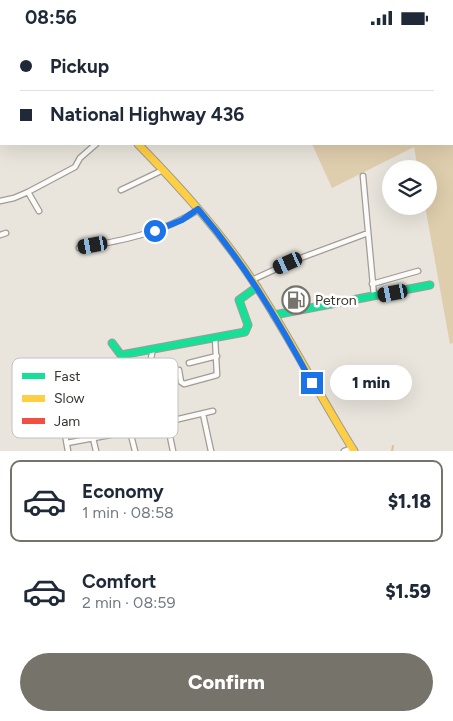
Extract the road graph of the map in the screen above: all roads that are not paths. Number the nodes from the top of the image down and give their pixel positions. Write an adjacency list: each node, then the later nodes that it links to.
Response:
1 (95, 145): 6 (street)
2 (139, 145): 3 (main road)
3 (163, 170): 5 (street); 8 (main road)
4 (363, 176): 11 (street)
5 (120, 190)
6 (28, 192): 7 (street); 9 (street)
7 (0, 201)
8 (198, 209): 13 (street); 15 (main road)
9 (39, 211)
10 (6, 233): 12 (street)
11 (368, 233): 15 (street); 16 (street)
12 (0, 235)
13 (79, 248)
14 (418, 271): 16 (street)
15 (252, 280): 18 (main road)
16 (372, 285): 19 (street)
17 (430, 285): 19 (main road)
18 (257, 287): 20 (main road); 21 (main road)
19 (374, 296): 20 (main road)
20 (274, 315): 36 (main road)
21 (215, 338): 23 (main road); 24 (street)
22 (112, 343): 23 (main road)
23 (153, 349): 25 (street)
24 (217, 356): 26 (street); 27 (street)
25 (151, 358)
26 (189, 363)
27 (178, 369)
28 (214, 411): 29 (street)
29 (203, 414): 30 (street); 41 (street)
30 (178, 420)
31 (66, 438): 35 (street)
32 (93, 438): 35 (street); 38 (street)
33 (132, 438): 39 (street)
34 (170, 438): 40 (street)
35 (67, 443): 37 (street)
36 (353, 450): 42 (street)
37 (68, 451)
38 (96, 451)
39 (135, 451)
40 (173, 451)
41 (211, 451)
42 (344, 451)

